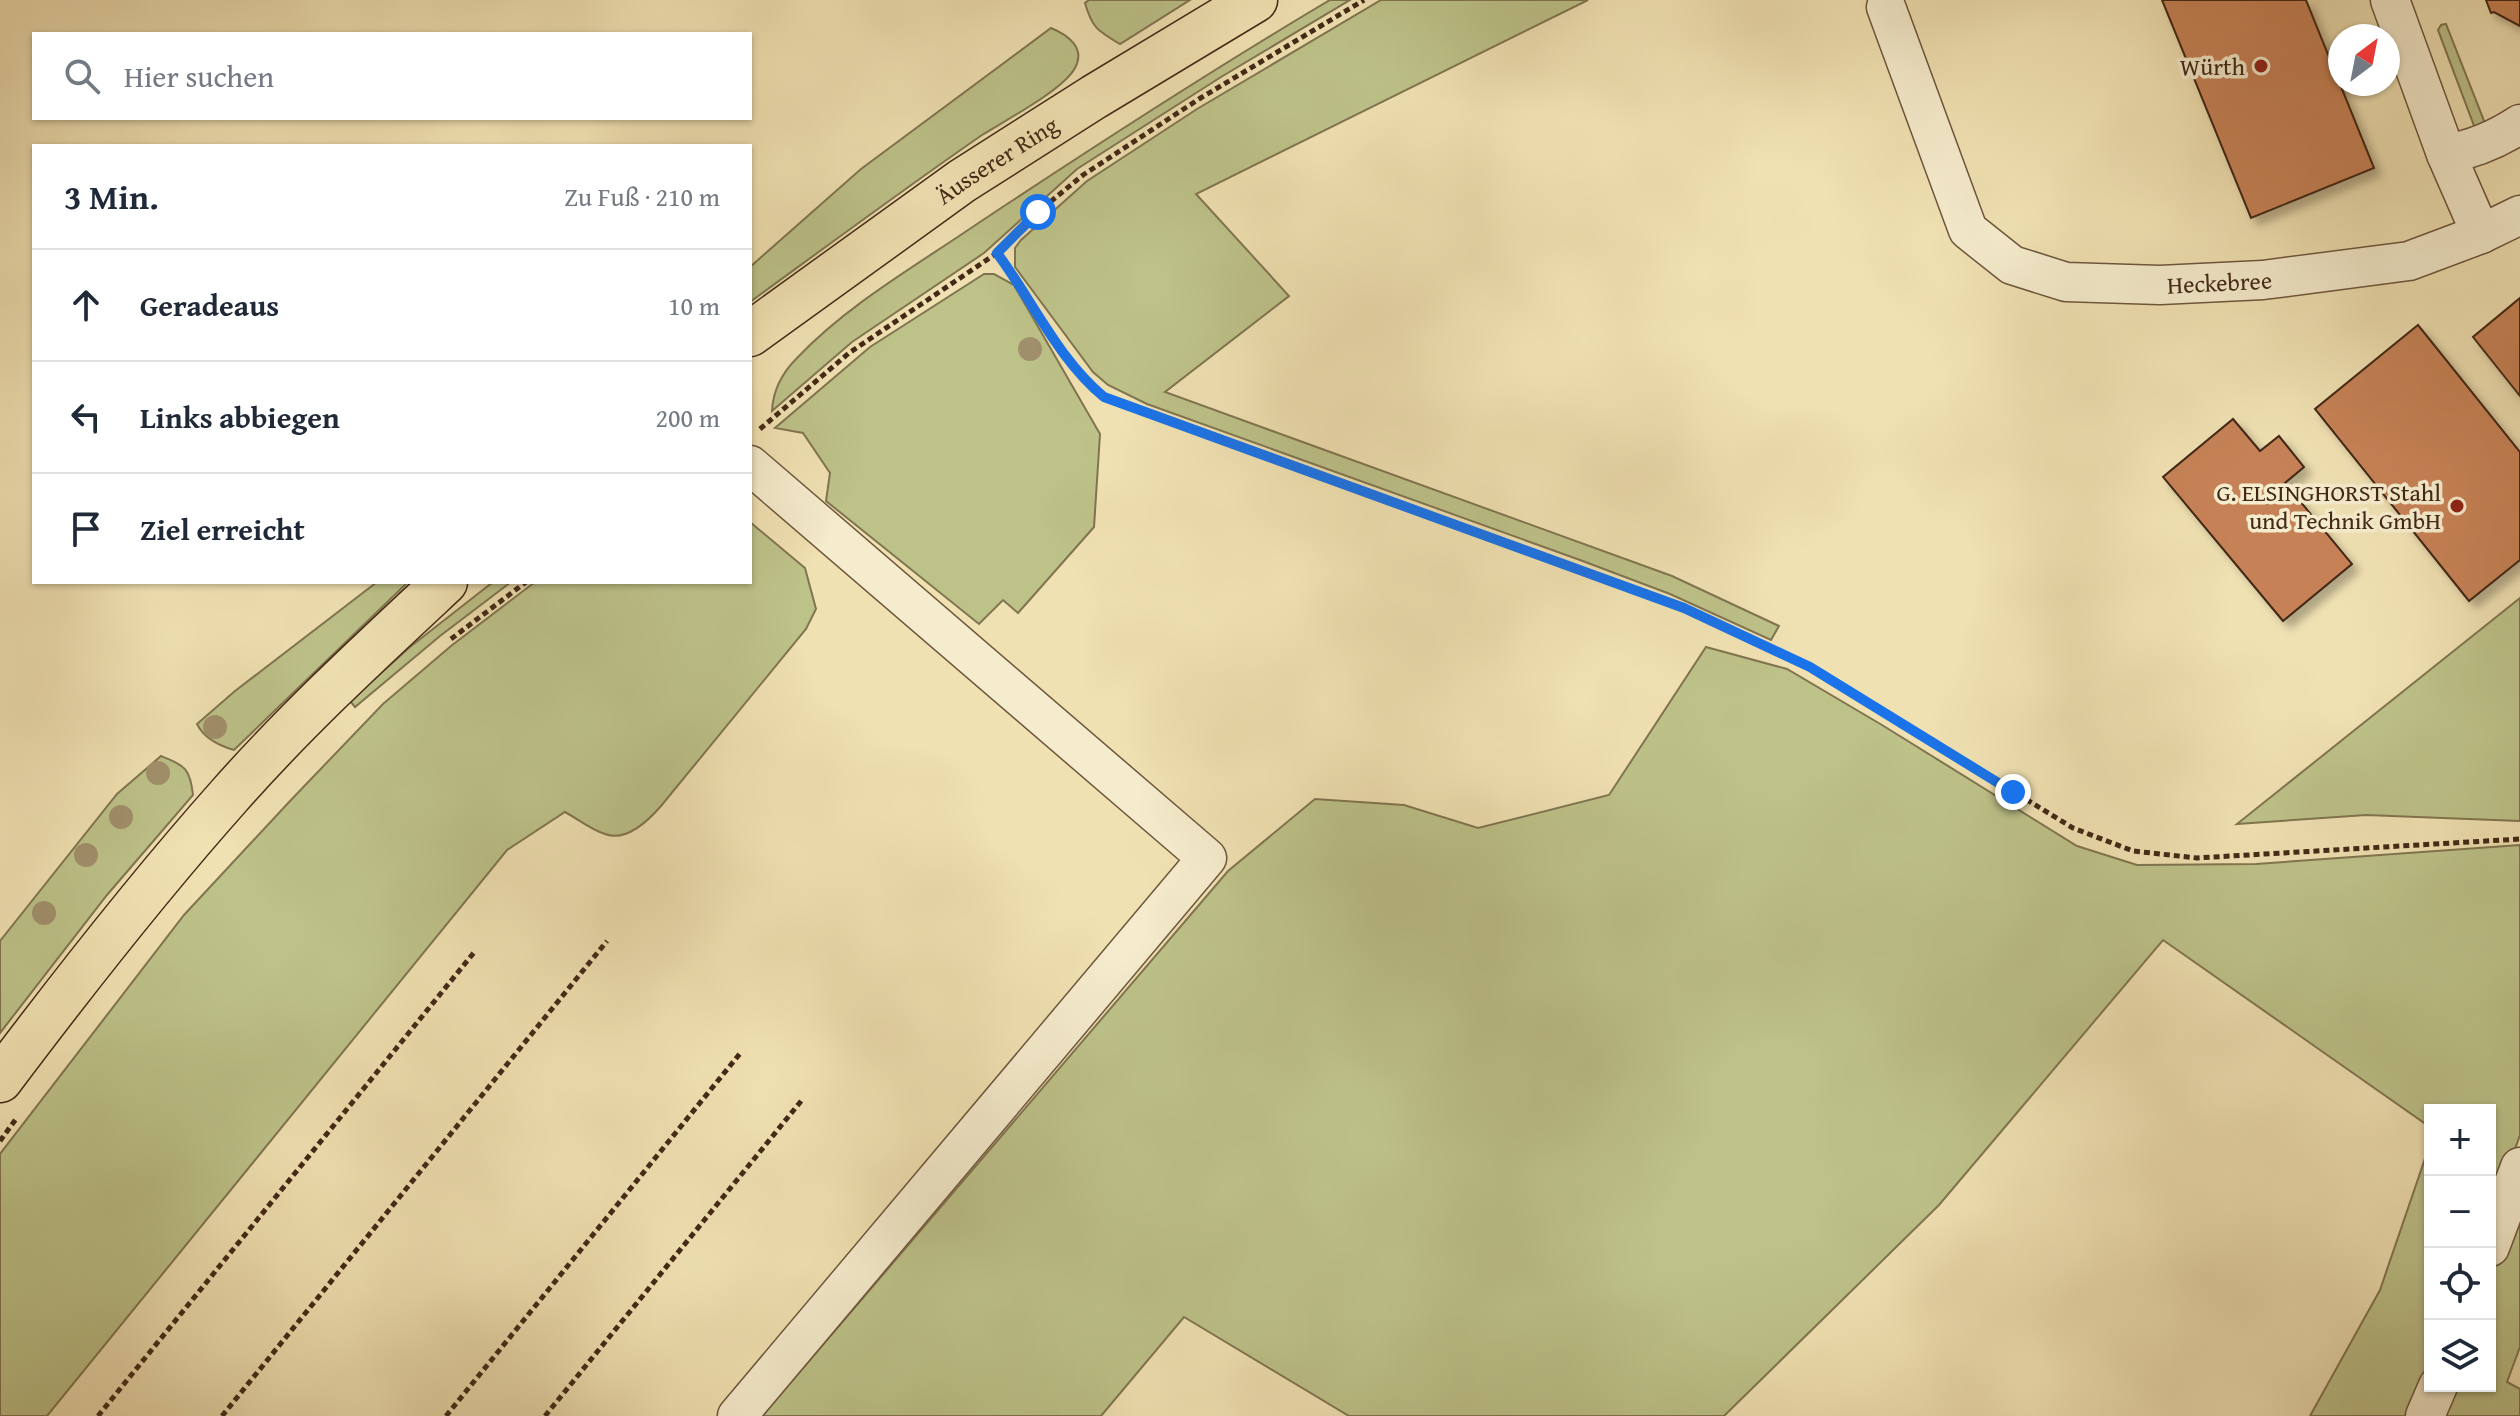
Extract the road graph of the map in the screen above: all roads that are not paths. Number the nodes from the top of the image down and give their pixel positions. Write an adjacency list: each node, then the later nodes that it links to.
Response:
1 (1255, 0): 8 (main road, Äusserer Ring)
2 (2390, 0): 5 (street)
3 (1886, 7): 7 (street, Heckebree)
4 (2520, 124): 5 (street)
5 (2446, 154): 7 (street)
6 (2520, 215): 7 (street, Heckebree)
7 (2481, 234)
8 (752, 333)
9 (752, 467): 15 (street)
10 (443, 584): 11 (main road)
11 (9, 1098)
12 (2520, 1167): 13 (street)
13 (2496, 1231)
14 (2435, 1392): 16 (street)
15 (737, 1416)
16 (2425, 1416)

